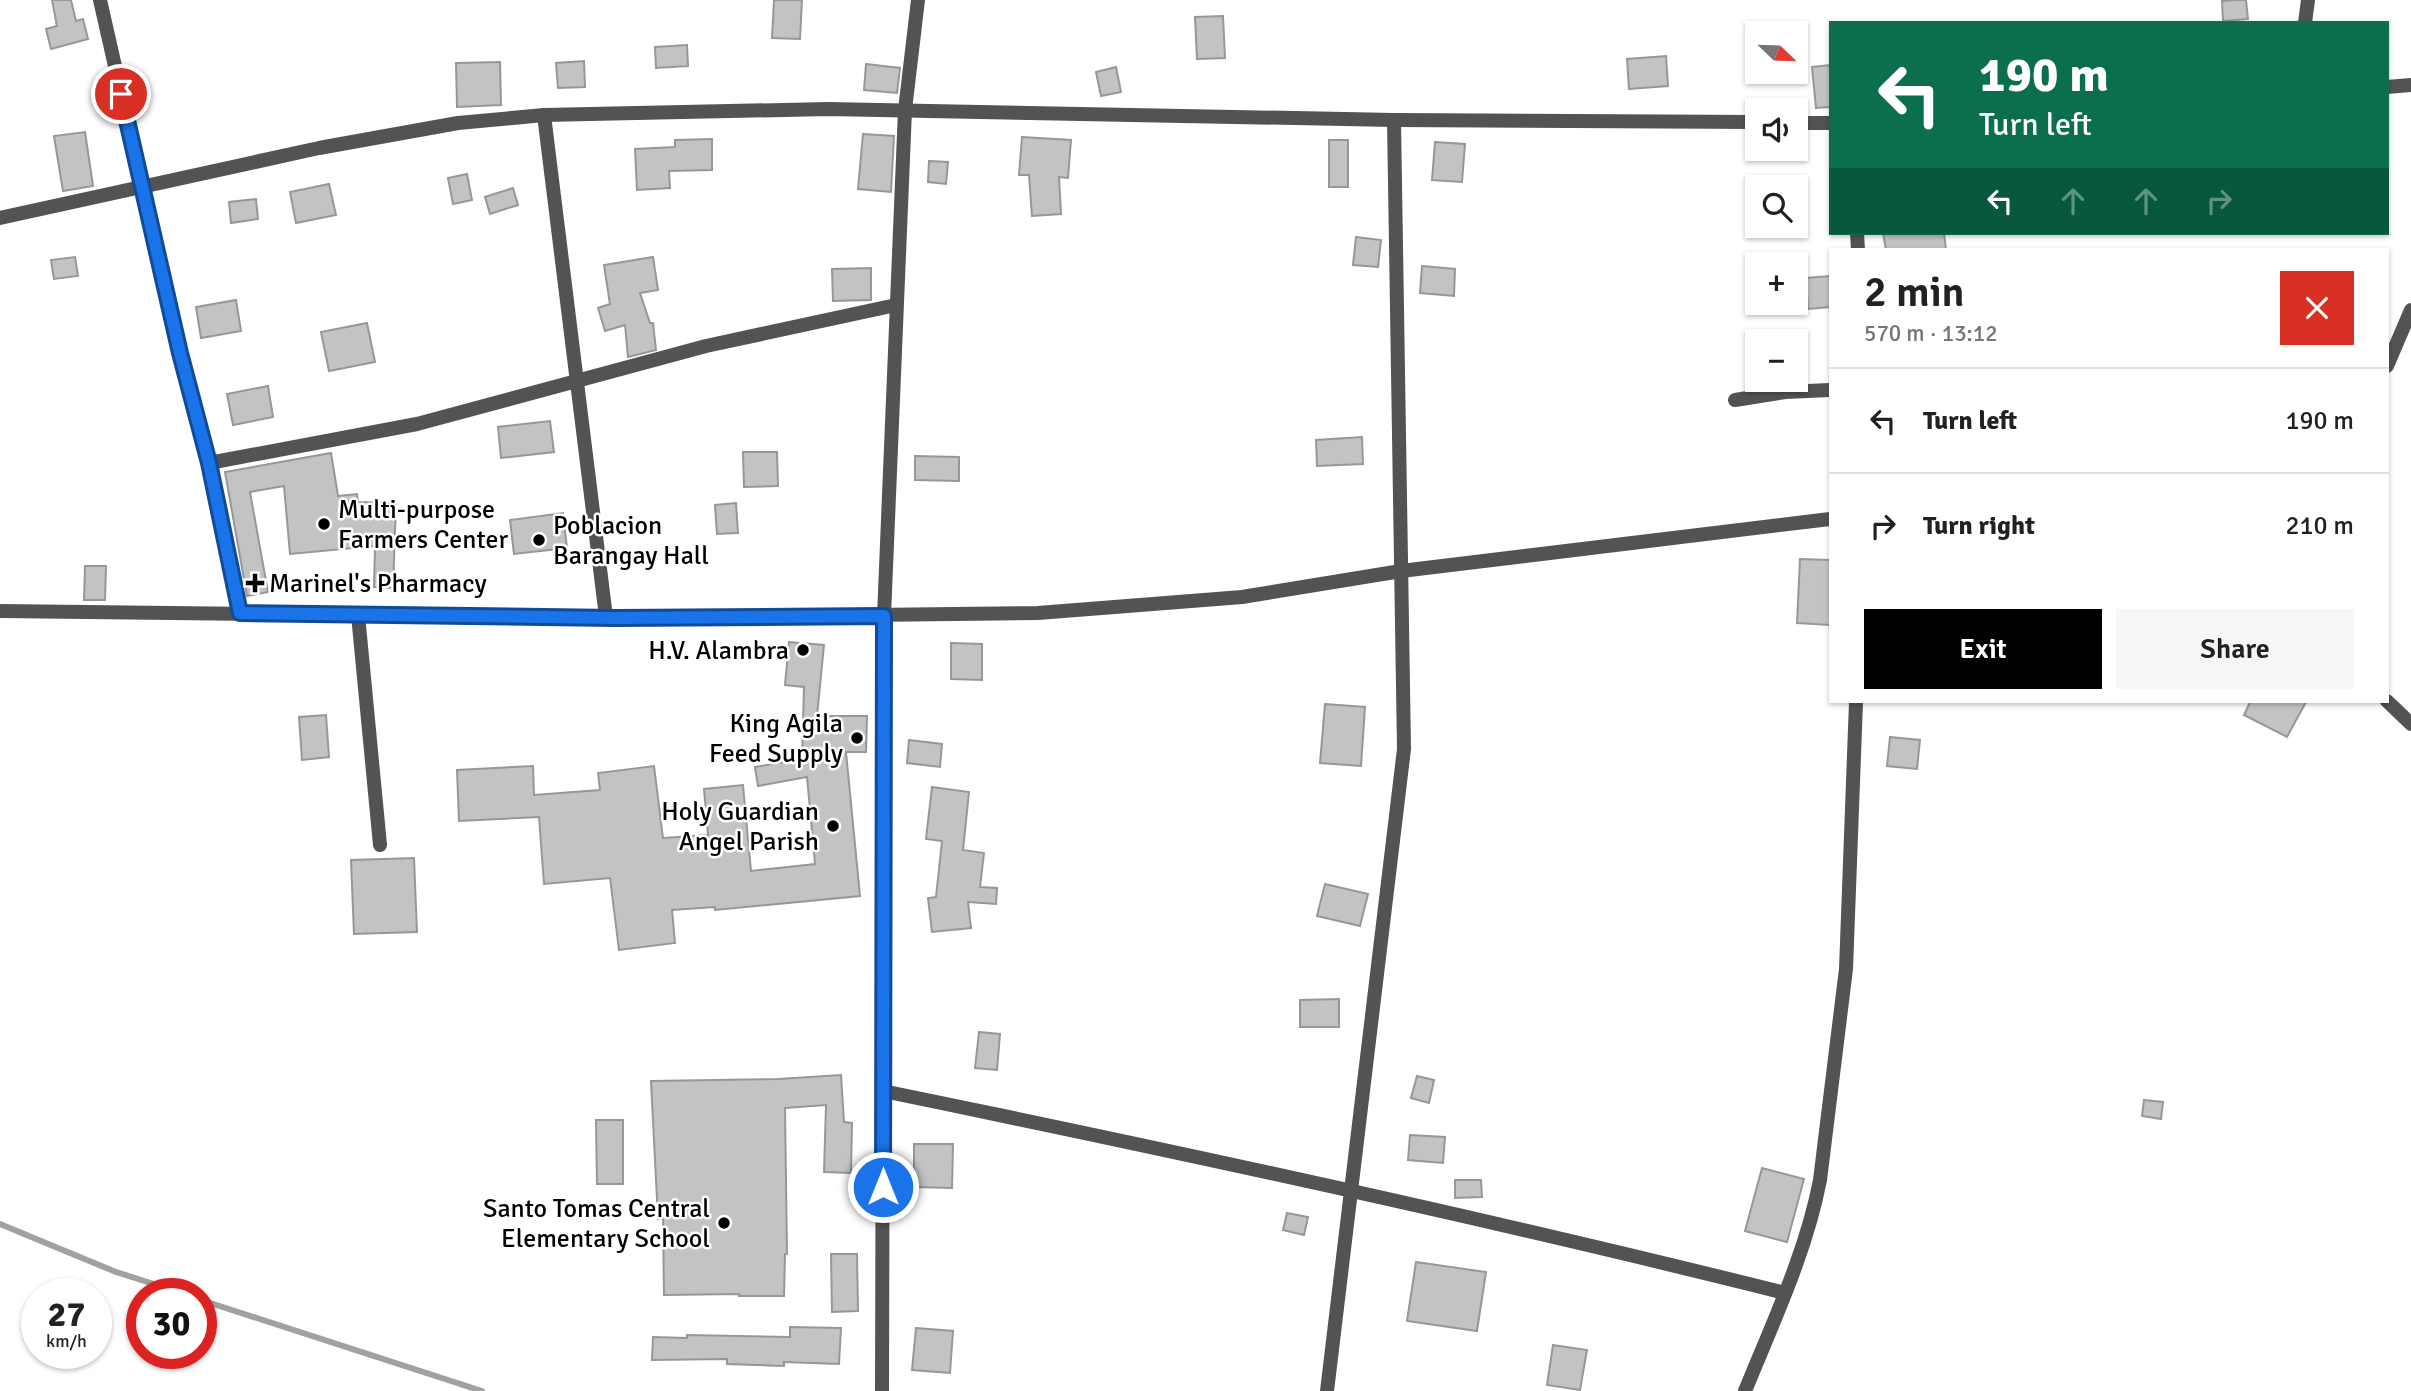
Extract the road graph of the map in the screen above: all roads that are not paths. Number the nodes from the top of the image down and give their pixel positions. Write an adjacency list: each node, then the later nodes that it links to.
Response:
1 (100, 0): 13 (street)
2 (918, 0): 7 (street)
3 (2308, 0): 4 (street)
4 (2305, 21)
5 (2411, 85): 6 (street)
6 (2389, 87)
7 (905, 110): 8 (street); 9 (street); 15 (street)
8 (544, 115): 13 (street); 18 (street)
9 (1394, 120): 10 (street); 23 (street)
10 (1745, 122)
11 (1808, 122): 12 (street)
12 (1829, 123)
13 (141, 186): 14 (street); 21 (street)
14 (0, 218)
15 (896, 305): 18 (street); 27 (street)
16 (2411, 310): 17 (street)
17 (2389, 361)
18 (576, 383): 21 (street); 28 (street)
19 (1829, 390): 20 (street)
20 (1735, 400)
21 (209, 463): 25 (street)
22 (1829, 519): 23 (street)
23 (1401, 571): 27 (street); 34 (street)
24 (0, 611): 25 (street)
25 (240, 613): 26 (street)
26 (358, 615): 28 (street); 32 (street)
27 (884, 616): 28 (street); 33 (street)
28 (606, 617)
29 (1856, 703): 35 (street)
30 (2389, 703): 31 (street)
31 (2411, 724)
32 (380, 845)
33 (883, 1091): 34 (street); 36 (street)
34 (1351, 1190): 35 (street); 37 (street)
35 (1785, 1293): 38 (street)
36 (882, 1391)
37 (1327, 1391)
38 (1745, 1391)

